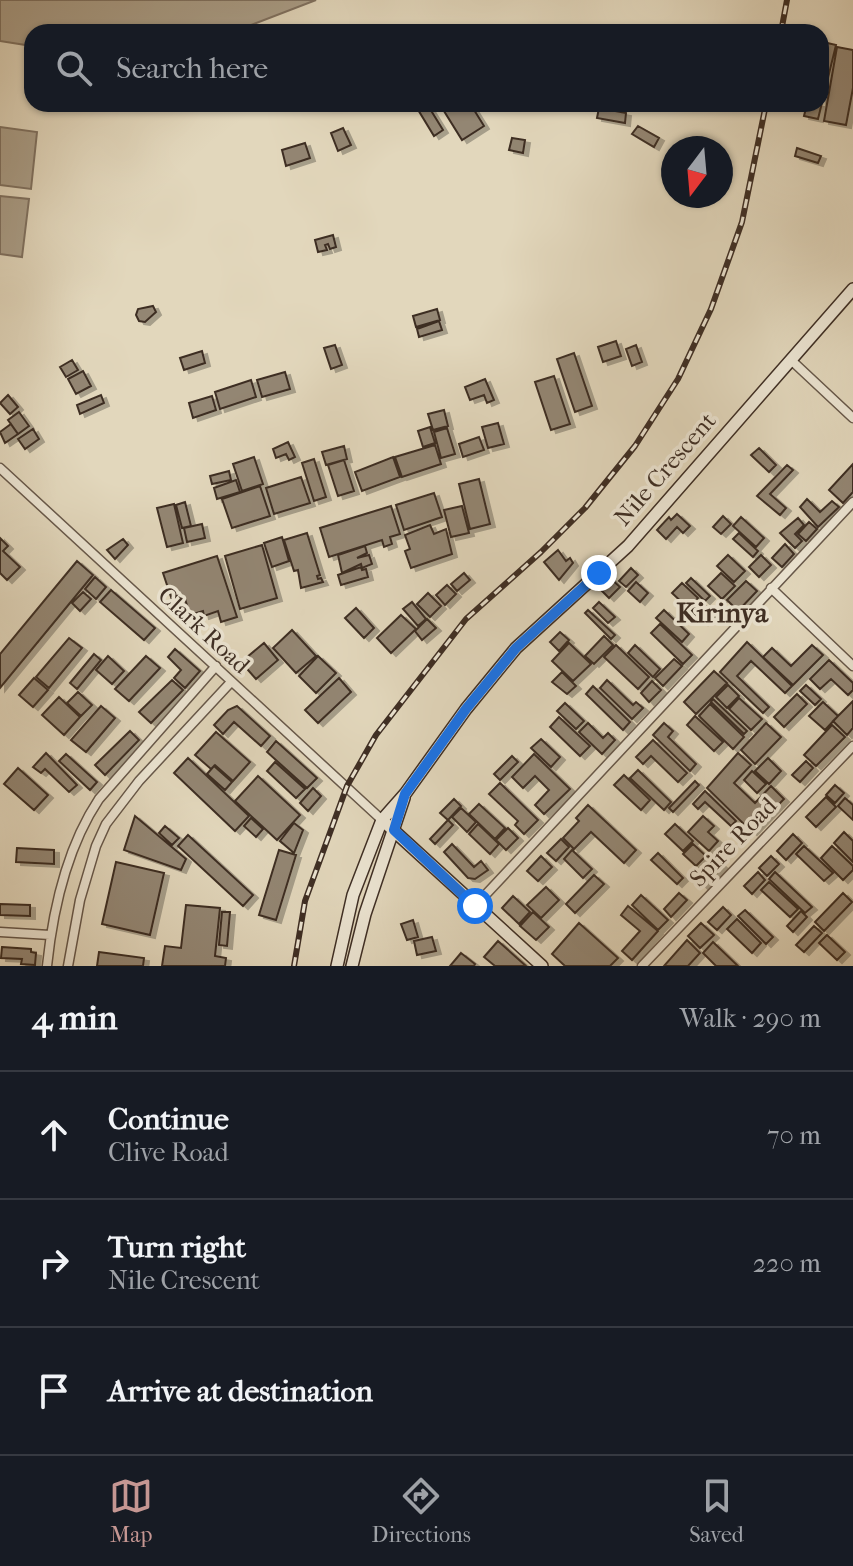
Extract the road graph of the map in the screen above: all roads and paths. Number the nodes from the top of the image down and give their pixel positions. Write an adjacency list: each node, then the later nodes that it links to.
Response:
1 (853, 289): 2 (street, Nile Crescent)
2 (791, 360): 3 (street); 13 (street, Nile Crescent)
3 (853, 418)
4 (0, 468): 7 (street, Clark Road)
5 (853, 502): 6 (street)
6 (771, 588): 8 (street); 18 (street)
7 (216, 666): 9 (street, Clark Road); 11 (street)
8 (853, 666)
9 (231, 682): 12 (street); 14 (street, Clark Road)
10 (853, 746): 26 (street, Spire Road)
11 (125, 769): 12 (street); 16 (street)
12 (139, 781): 17 (street)
13 (405, 794): 14 (street, Nile Crescent); 15 (street)
14 (382, 820): 15 (street); 23 (street)
15 (394, 830): 18 (street); 24 (street)
16 (60, 896): 17 (street); 20 (street)
17 (80, 900): 22 (street)
18 (475, 906): 25 (street)
19 (0, 932): 20 (street)
20 (50, 935): 21 (street)
21 (47, 966)
22 (68, 966)
23 (337, 966)
24 (352, 966)
25 (542, 966)
26 (642, 966)

